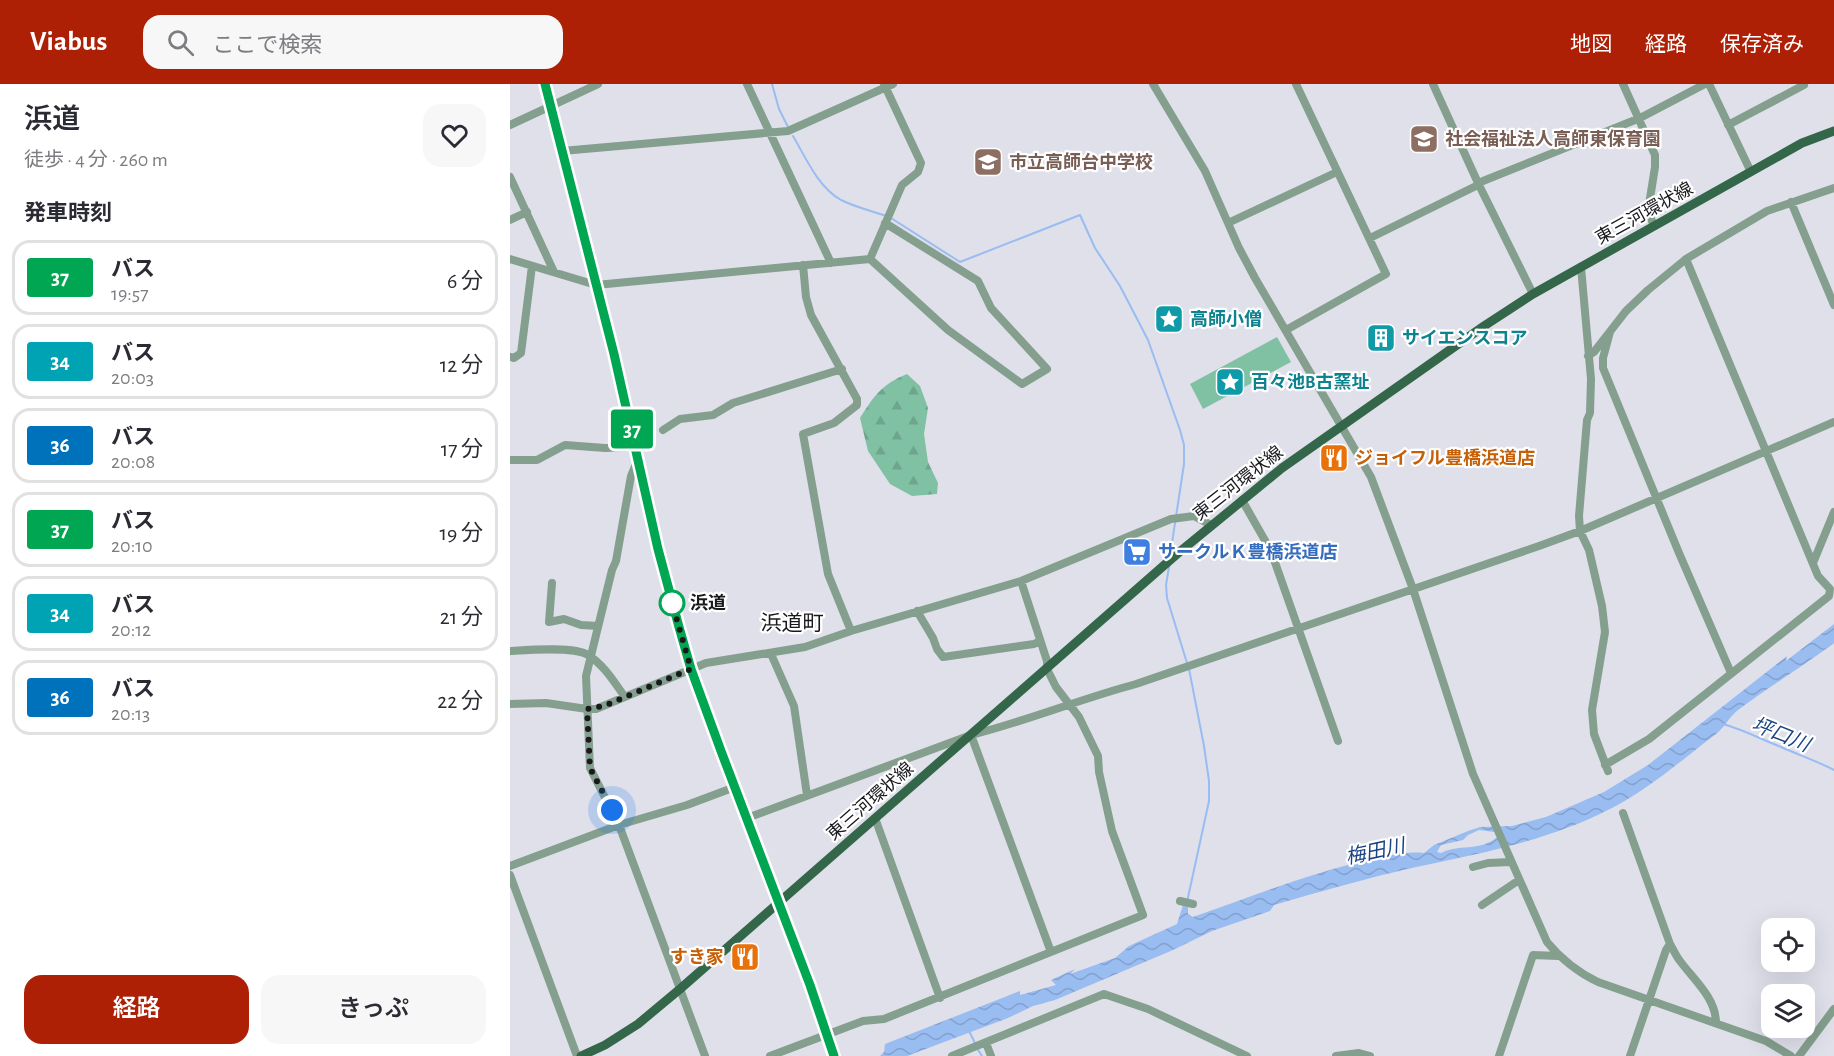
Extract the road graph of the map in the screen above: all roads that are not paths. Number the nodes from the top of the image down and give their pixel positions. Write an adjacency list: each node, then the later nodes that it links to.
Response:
1 (545, 84): 11 (main road)
2 (598, 84): 11 (street)
3 (747, 84): 16 (street)
4 (1153, 84): 27 (street)
5 (1296, 84): 18 (street)
6 (1433, 84): 21 (street)
7 (1623, 84): 12 (street)
8 (1707, 84): 12 (street); 14 (street)
9 (888, 85): 16 (street); 26 (street)
10 (1804, 85): 14 (street)
11 (550, 106): 13 (street); 17 (main road)
12 (1640, 118): 21 (street); 28 (street)
13 (510, 125)
14 (1728, 125): 19 (street)
15 (1834, 131): 19 (main road, 東三河環状線)
16 (770, 133): 17 (street); 33 (street)
17 (562, 151): 38 (main road)
18 (1337, 172): 27 (street); 29 (street)
19 (1751, 172): 28 (main road, 東三河環状線)
20 (510, 177): 24 (street)
21 (1478, 183): 29 (street); 39 (street)
22 (1834, 188): 23 (street)
23 (1791, 202): 30 (street); 40 (street)
24 (527, 212): 25 (street); 37 (street)
25 (510, 220)
26 (885, 223): 32 (street); 32 (street)
27 (1228, 223): 41 (street)
28 (1654, 226): 36 (main road, 東三河環状線)
29 (1370, 238): 41 (street)
30 (1686, 259): 42 (street); 50 (street)
31 (510, 260): 35 (street)
32 (870, 260): 33 (street)
33 (831, 263): 34 (street)
34 (803, 265): 38 (street); 45 (street)
35 (532, 266): 37 (street); 44 (street)
36 (1581, 267): 39 (main road, 東三河環状線); 43 (street)
37 (554, 273): 38 (street)
38 (596, 285): 49 (main road)
39 (1533, 294): 47 (main road, 東三河環状線)
40 (1834, 305)
41 (1286, 330): 47 (street)
42 (1610, 332): 43 (street); 53 (street)
43 (1588, 356): 57 (street)
44 (510, 357)
45 (842, 369): 48 (street); 65 (street)
46 (1834, 423): 50 (street)
47 (1342, 427): 54 (main road, 東三河環状線); 61 (street)
48 (663, 430)
49 (636, 447): 51 (street); 52 (main road)
50 (1767, 451): 53 (street); 58 (street)
51 (510, 460)
52 (639, 461): 63 (street); 70 (main road)
53 (1657, 498): 57 (street); 72 (street)
54 (1242, 500): 56 (main road, 東三河環状線); 64 (street)
55 (1834, 512): 58 (street)
56 (1211, 525): 59 (street); 71 (main road, 東三河環状線)
57 (1580, 531): 61 (street); 72 (street)
58 (1813, 563): 72 (street)
59 (1021, 581): 62 (street); 66 (street)
60 (552, 583): 63 (street)
61 (1413, 589): 64 (street); 85 (street)
62 (917, 611): 65 (street); 66 (street)
63 (598, 626): 69 (street)
64 (1299, 628): 75 (street); 78 (street)
65 (851, 631): 68 (street)
66 (1040, 641): 71 (street)
67 (510, 651): 69 (street)
68 (771, 654): 70 (street); 80 (street)
69 (591, 657): 73 (street); 76 (street)
70 (691, 669): 73 (street); 79 (main road)
71 (1047, 669): 75 (street); 77 (main road, 東三河環状線)
72 (1731, 673)
73 (625, 697): 76 (street)
74 (510, 704): 76 (street)
75 (1069, 704): 77 (street); 95 (street)
76 (587, 709): 84 (street)
77 (971, 735): 80 (street); 83 (main road, 東三河環状線); 95 (street)
78 (1338, 741)
79 (735, 787): 82 (main road); 84 (street)
80 (807, 795): 82 (street)
81 (1623, 813): 94 (street)
82 (747, 818): 91 (main road)
83 (875, 818): 91 (main road, 東三河環状線); 98 (street)
84 (620, 825): 86 (street); 97 (street)
85 (1511, 862): 87 (street); 89 (street)
86 (510, 866)
87 (1473, 867)
88 (510, 875): 106 (street)
89 (1519, 880): 93 (street); 96 (street)
90 (1180, 901): 92 (street)
91 (778, 902): 97 (main road, 東三河環状線); 102 (main road)
92 (1193, 904)
93 (1482, 905)
94 (1670, 944): 99 (street); 101 (street)
95 (1051, 952): 98 (street)
96 (1558, 956): 99 (street); 115 (street)
97 (680, 989): 106 (main road, 東三河環状線); 107 (street)
98 (940, 998): 102 (street)
99 (1649, 1000): 101 (street); 116 (street)
100 (1834, 1009): 118 (street)
101 (1716, 1023): 117 (street)
102 (828, 1038): 108 (street); 109 (main road)
103 (980, 1045): 104 (street); 111 (street); 112 (street)
104 (968, 1053): 110 (street)
105 (1358, 1054): 113 (street); 114 (street)
106 (580, 1056)
107 (705, 1056)
108 (770, 1056)
109 (834, 1056)
110 (952, 1056)
111 (991, 1056)
112 (1247, 1056)
113 (1336, 1056)
114 (1370, 1056)
115 (1499, 1056)
116 (1630, 1056)
117 (1791, 1056)
118 (1799, 1056)

